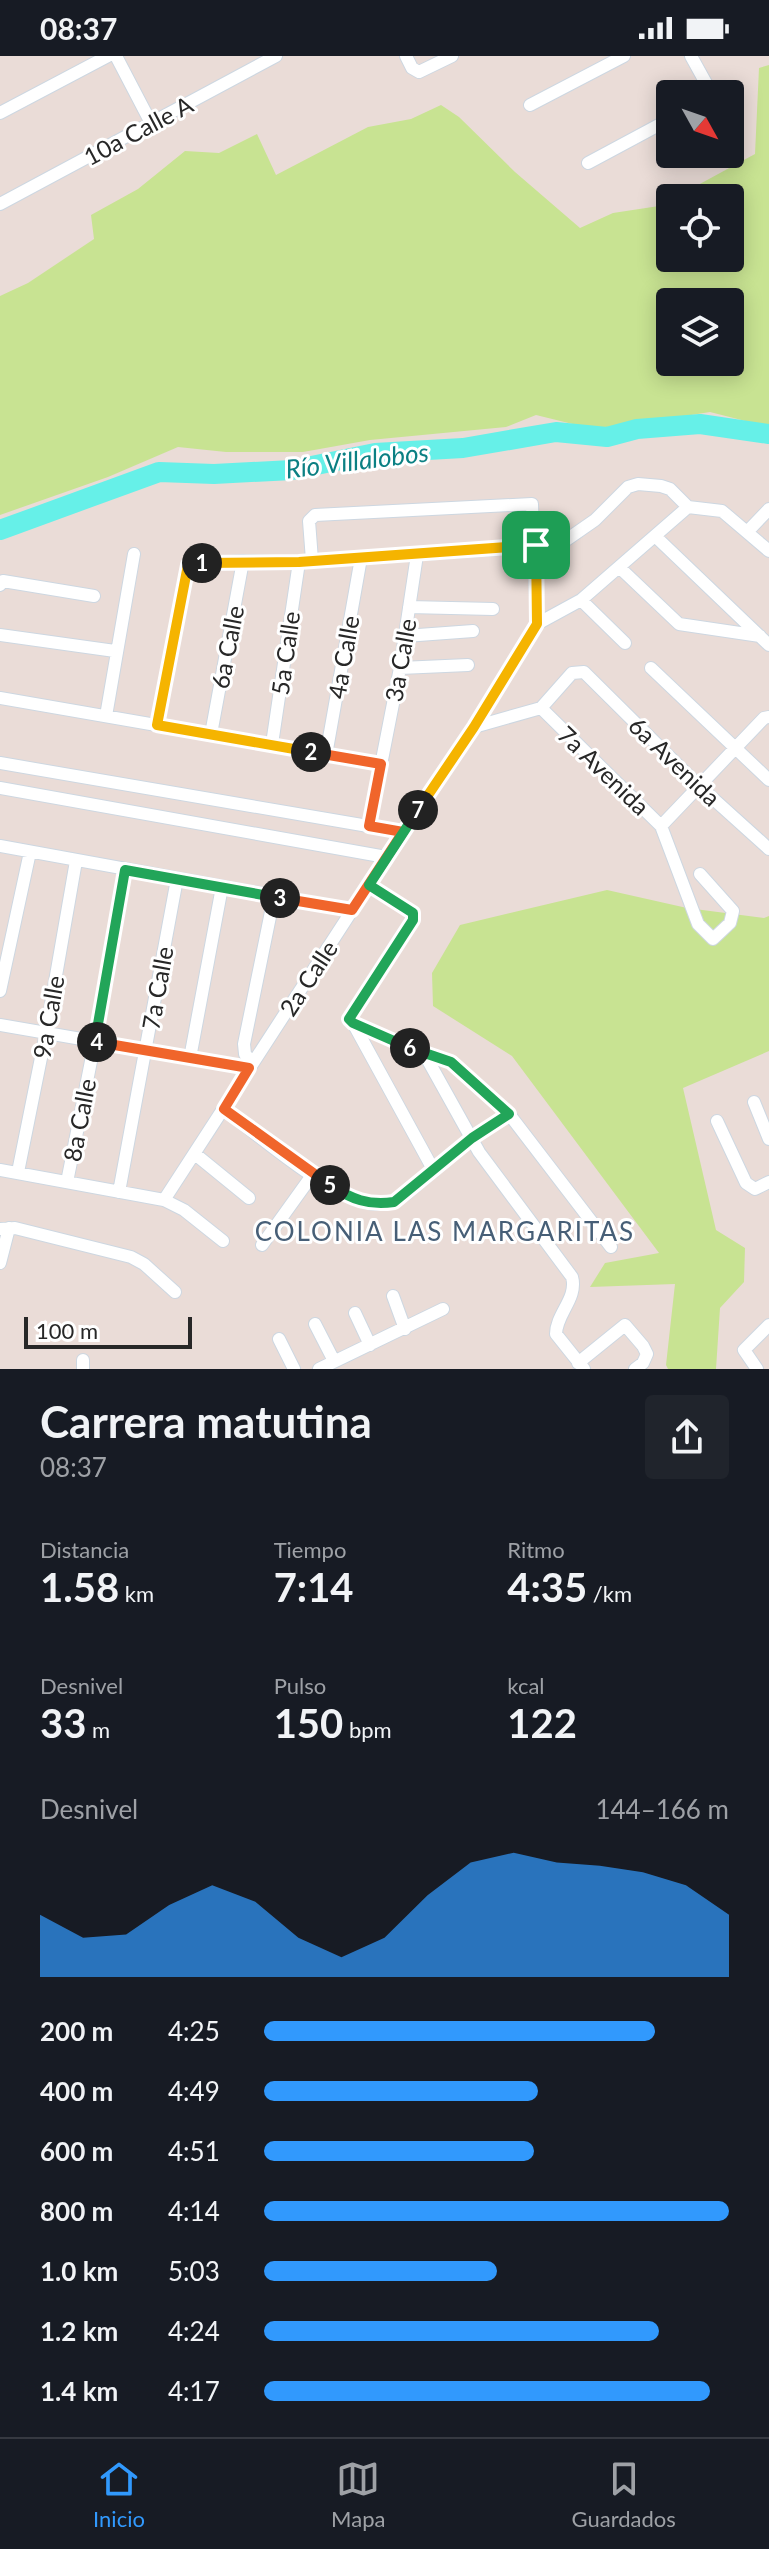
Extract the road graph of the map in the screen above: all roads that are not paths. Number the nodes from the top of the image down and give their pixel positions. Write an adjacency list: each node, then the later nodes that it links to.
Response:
1 (108, 56): 10 (street)
2 (116, 56): 11 (street)
3 (276, 56): 11 (street, 10a Calle A)
4 (406, 56): 5 (street)
5 (452, 56)
6 (624, 56): 9 (street)
7 (691, 56): 8 (street)
8 (704, 80)
9 (530, 105)
10 (0, 113)
11 (151, 123): 14 (street, 10a Calle A)
12 (656, 127): 13 (street)
13 (588, 163)
14 (0, 204)
15 (688, 507): 17 (street); 18 (street, 2a Calle); 19 (street)
16 (769, 509): 17 (street)
17 (748, 531): 20 (street)
18 (656, 537): 26 (street, 2a Calle); 36 (street)
19 (536, 545): 22 (street); 25 (street, 5a Calle); 32 (street)
20 (769, 551)
21 (134, 554): 38 (street)
22 (417, 555): 23 (street); 30 (street, 3a Calle)
23 (361, 558): 25 (street); 51 (street, 4a Calle)
24 (243, 561): 25 (street); 46 (street); 48 (street, 6a Calle)
25 (305, 561): 49 (street, 5a Calle)
26 (620, 568): 29 (street, 2a Calle); 36 (street)
27 (0, 585): 28 (street)
28 (94, 596)
29 (581, 600): 32 (street, 2a Calle); 37 (street)
30 (409, 607): 31 (street); 35 (street, 3a Calle)
31 (493, 609)
32 (537, 624): 47 (street, 2a Calle)
33 (473, 631): 35 (street)
34 (0, 635): 38 (street)
35 (405, 636): 40 (street, 3a Calle)
36 (765, 640)
37 (625, 643)
38 (115, 651): 44 (street)
39 (468, 665): 40 (street)
40 (400, 668): 53 (street, 3a Calle)
41 (651, 668): 50 (street)
42 (0, 698): 44 (street)
43 (541, 708): 47 (street); 55 (street, 6a Avenida); 58 (street, 7a Avenida)
44 (106, 716): 46 (street)
45 (769, 717): 50 (street)
46 (157, 725): 48 (street)
47 (474, 727): 59 (street, 2a Calle)
48 (211, 734): 49 (street)
49 (272, 744): 51 (street)
50 (735, 748): 54 (street); 55 (street)
51 (326, 755): 53 (street)
52 (0, 763): 57 (street)
53 (381, 764): 57 (street, 3a Calle)
54 (769, 780)
55 (698, 785): 58 (street); 61 (street, 6a Avenida)
56 (0, 788): 63 (street)
57 (369, 826): 59 (street)
58 (661, 826): 66 (street, 7a Avenida)
59 (403, 832): 63 (street, 2a Calle)
60 (0, 846): 62 (street)
61 (769, 849)
62 (30, 852): 64 (street); 72 (street)
63 (386, 857): 68 (street, 2a Calle)
64 (76, 861): 65 (street); 75 (street, 9a Calle)
65 (125, 870): 67 (street); 76 (street, 8a Calle)
66 (700, 874)
67 (177, 879): 69 (street); 77 (street, 7a Calle)
68 (369, 885): 71 (street, 2a Calle); 73 (street)
69 (222, 887): 70 (street); 79 (street)
70 (274, 897): 71 (street); 80 (street)
71 (352, 910): 80 (street, 2a Calle)
72 (0, 991)
73 (353, 1023): 78 (street); 89 (street)
74 (0, 1025): 75 (street)
75 (46, 1033): 76 (street); 90 (street, 9a Calle)
76 (95, 1041): 77 (street); 92 (street, 8a Calle)
77 (145, 1051): 79 (street); 94 (street, 7a Calle)
78 (425, 1055): 83 (street); 85 (street)
79 (190, 1058): 80 (street)
80 (251, 1066): 82 (street, 2a Calle)
81 (754, 1102): 86 (street)
82 (224, 1109): 87 (street, 2a Calle); 91 (street)
83 (509, 1114): 85 (street); 100 (street)
84 (717, 1121): 93 (street)
85 (472, 1138): 89 (street); 112 (street)
86 (769, 1139)
87 (195, 1154): 95 (street); 96 (street, 2a Calle)
88 (0, 1170): 90 (street)
89 (434, 1171): 91 (street)
90 (18, 1172): 92 (street)
91 (313, 1174): 99 (street)
92 (67, 1182): 94 (street)
93 (769, 1182)
94 (119, 1192): 96 (street)
95 (249, 1198)
96 (164, 1200): 98 (street)
97 (4, 1229): 101 (street); 102 (street)
98 (223, 1241)
99 (262, 1245)
100 (611, 1247)
101 (0, 1263)
102 (175, 1292)
103 (393, 1296): 108 (street)
104 (443, 1309): 108 (street)
105 (355, 1313): 110 (street)
106 (315, 1324): 111 (street)
107 (769, 1325): 116 (street)
108 (405, 1329): 110 (street)
109 (279, 1339): 113 (street)
110 (370, 1345): 111 (street)
111 (334, 1361): 114 (street)
112 (581, 1366): 115 (street)
113 (294, 1369)
114 (319, 1369)
115 (635, 1369)
116 (757, 1369)

